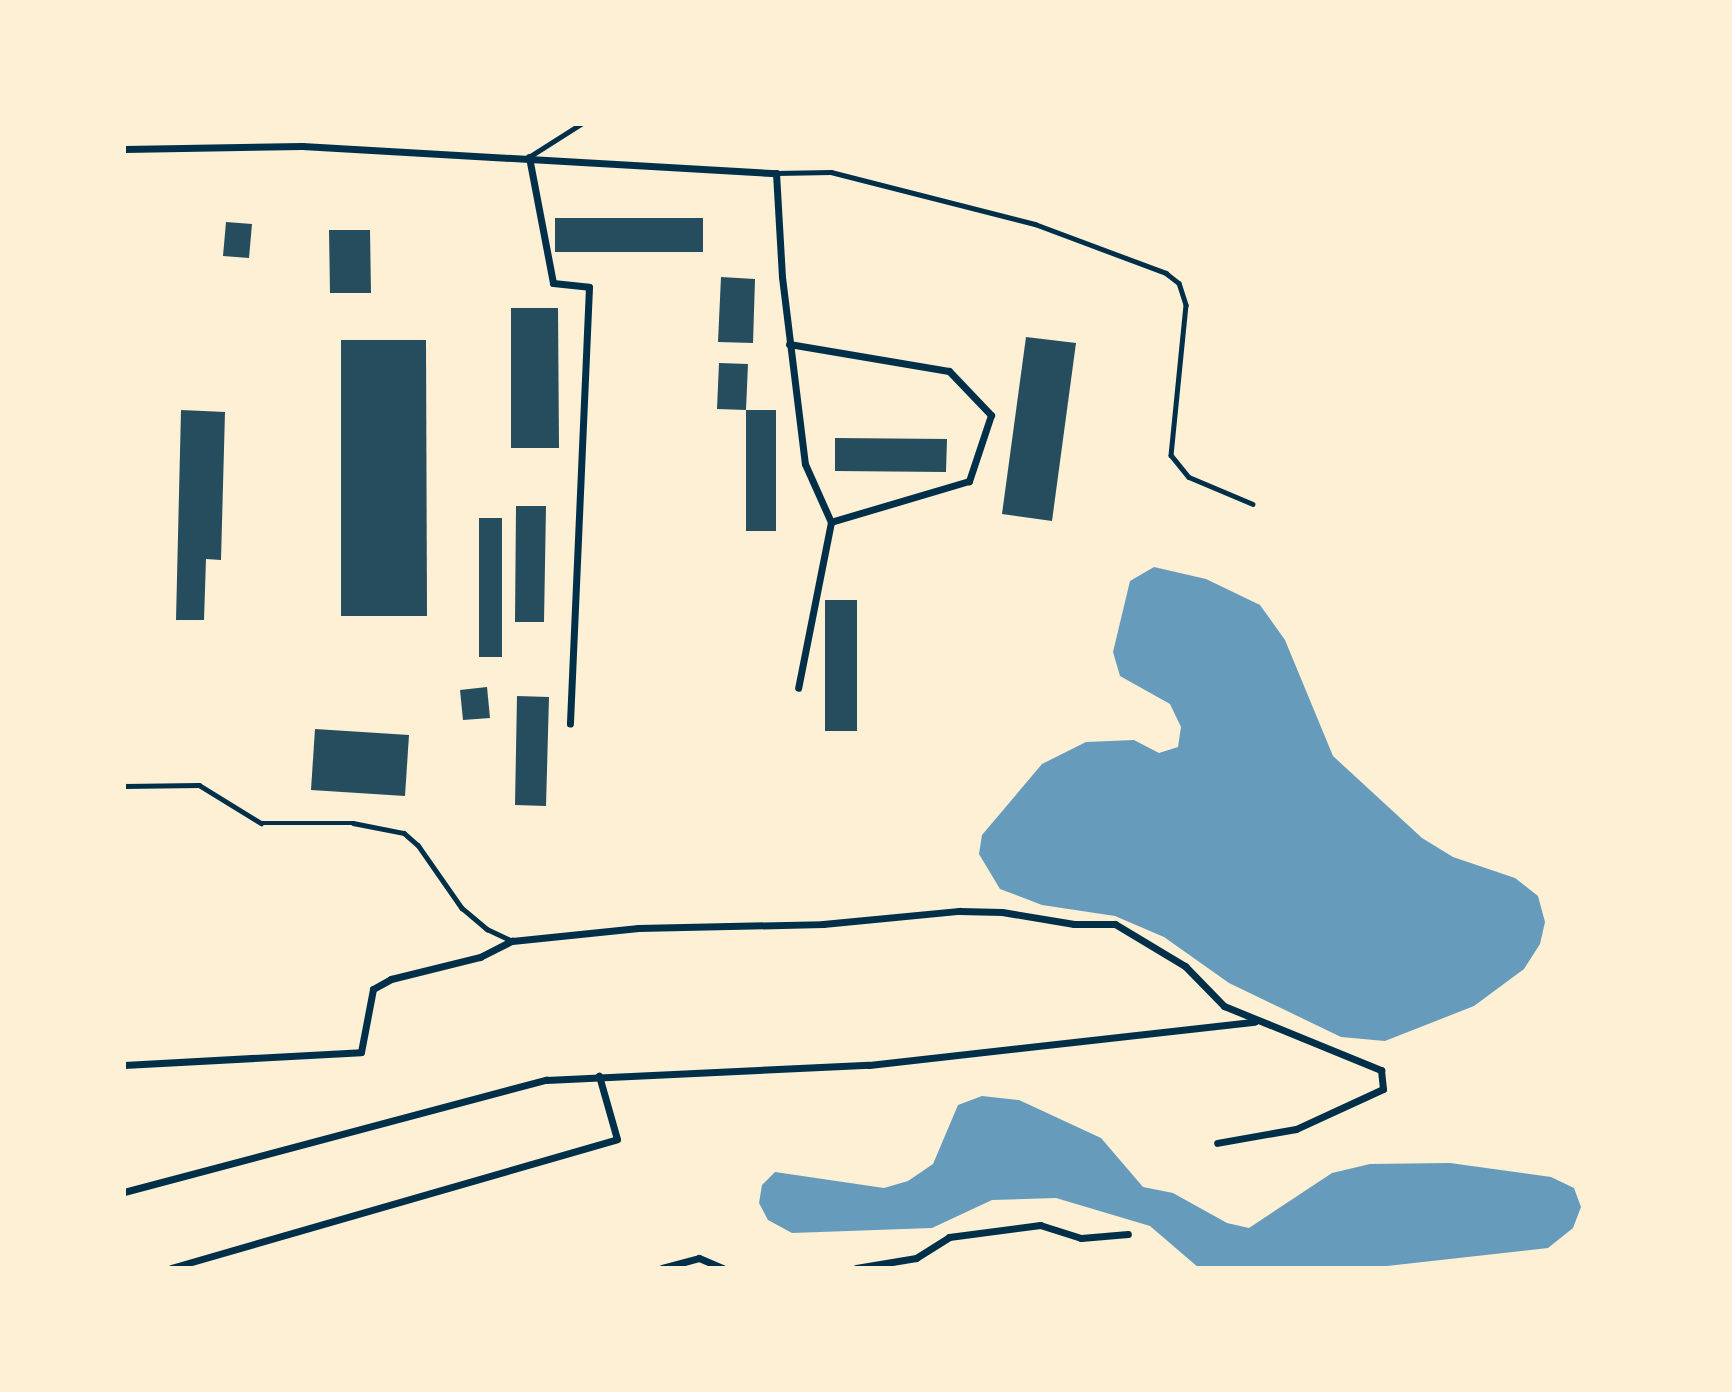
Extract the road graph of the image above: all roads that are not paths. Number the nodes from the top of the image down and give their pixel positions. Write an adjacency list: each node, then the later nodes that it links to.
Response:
1 (581, 124): 3 (lane)
2 (124, 149): 3 (street)
3 (529, 157): 4 (street); 9 (street)
4 (776, 173): 5 (street); 6 (lane)
5 (789, 344): 7 (street); 7 (street)
6 (1253, 504)
7 (831, 522): 8 (street)
8 (798, 688)
9 (570, 724)
10 (124, 786): 11 (lane)
11 (512, 941): 12 (street); 13 (street)
12 (1256, 1022): 14 (street); 15 (street)
13 (124, 1065)
14 (599, 1076): 16 (street); 18 (street)
15 (1217, 1143)
16 (124, 1192)
17 (1128, 1234): 22 (street)
18 (187, 1266): 19 (street)
19 (170, 1268)
20 (662, 1268): 21 (street)
21 (723, 1268)
22 (856, 1268)

